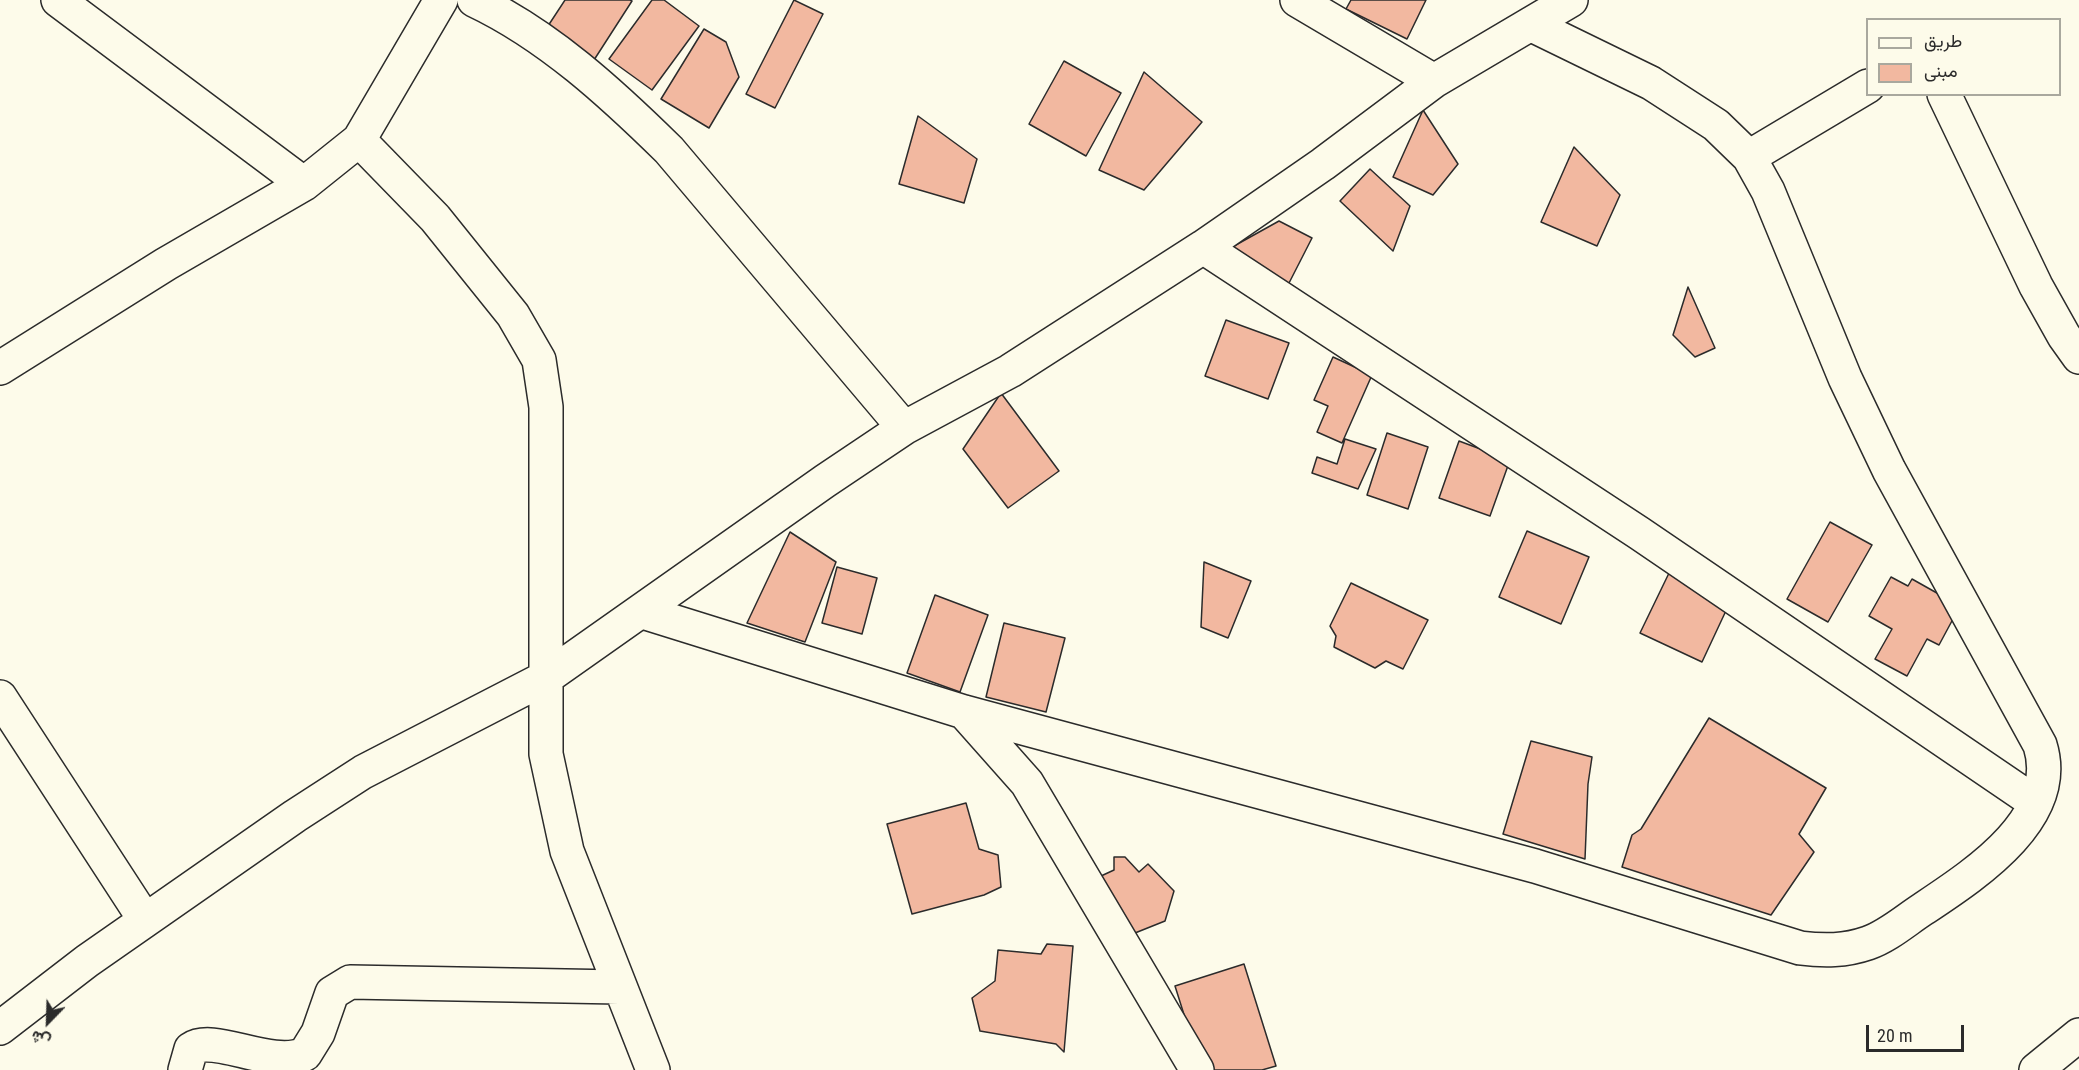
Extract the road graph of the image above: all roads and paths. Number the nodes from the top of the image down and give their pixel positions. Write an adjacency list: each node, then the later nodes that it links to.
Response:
1 (58, 0): 12 (street)
2 (441, 0): 10 (street)
3 (474, 0): 16 (street)
4 (1297, 0): 7 (street)
5 (1572, 0): 6 (street)
6 (1532, 25): 7 (street); 11 (street)
7 (1434, 81): 13 (street)
8 (1866, 87): 11 (street)
9 (1945, 96): 14 (street)
10 (359, 140): 12 (street); 18 (street)
11 (1749, 157): 21 (street)
12 (304, 184): 15 (street)
13 (1203, 247): 16 (street); 21 (street)
14 (2079, 357)
15 (0, 368)
16 (904, 428): 17 (street)
17 (643, 612): 18 (street); 20 (street)
18 (547, 677): 22 (street); 23 (street)
19 (0, 697): 22 (street)
20 (964, 712): 21 (street); 28 (street)
21 (2036, 803)
22 (145, 920): 24 (street)
23 (619, 987): 26 (street); 27 (street)
24 (0, 1028)
25 (2079, 1035): 29 (street)
26 (185, 1070)
27 (653, 1070)
28 (1197, 1070)
29 (2036, 1070)

